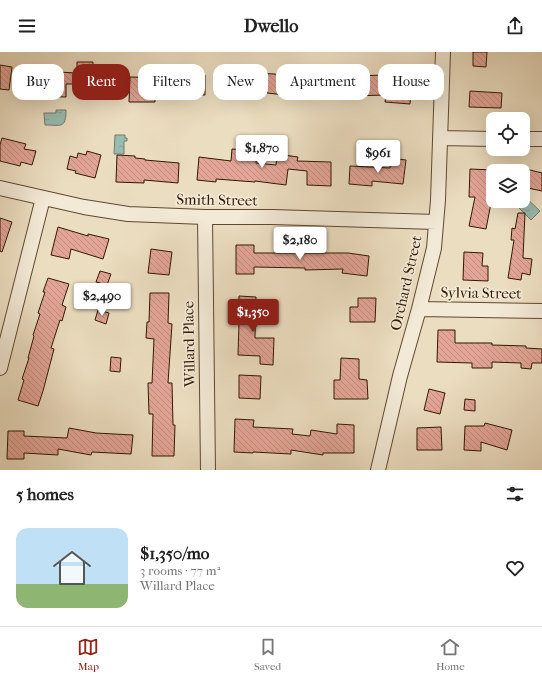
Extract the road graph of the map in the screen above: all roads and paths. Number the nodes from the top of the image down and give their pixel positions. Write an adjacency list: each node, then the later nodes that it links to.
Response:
1 (443, 52): 2 (street, Orchard Street)
2 (440, 138): 3 (street); 9 (street, Orchard Street)
3 (486, 138)
4 (530, 139): 5 (street)
5 (542, 139)
6 (0, 188): 7 (street, Smith Street)
7 (43, 198): 8 (street, Smith Street); 12 (street)
8 (205, 217): 9 (street, Smith Street); 13 (street, Willard Place)
9 (436, 222): 10 (street, Orchard Street)
10 (419, 309): 11 (street, Sylvia Street); 14 (street, Orchard Street)
11 (542, 311)
12 (0, 368)
13 (208, 470)
14 (378, 470)

